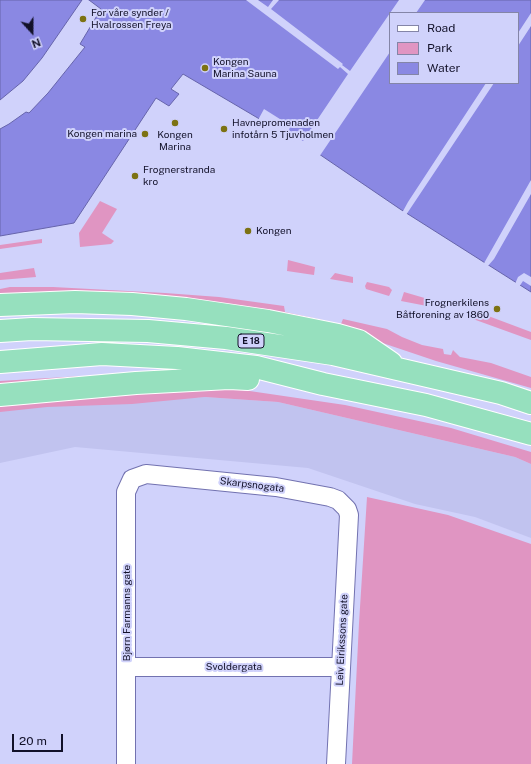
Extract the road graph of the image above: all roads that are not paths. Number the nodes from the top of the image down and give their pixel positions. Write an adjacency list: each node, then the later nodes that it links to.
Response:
1 (0, 305): 4 (highway)
2 (0, 331): 4 (highway, E 18)
3 (0, 362): 5 (highway)
4 (402, 371): 7 (highway, E 18)
5 (323, 384): 6 (highway); 8 (highway)
6 (0, 395)
7 (531, 403)
8 (531, 434)
9 (146, 474): 10 (street, Skarpsnogata); 11 (street, Bjørn Farmanns gate)
10 (349, 515): 12 (street, Leiv Eirikssons gate)
11 (127, 667): 12 (street, Svoldergata); 13 (street, Bjørn Farmanns gate)
12 (340, 667): 14 (street, Leiv Eirikssons gate)
13 (126, 764)
14 (336, 764)

